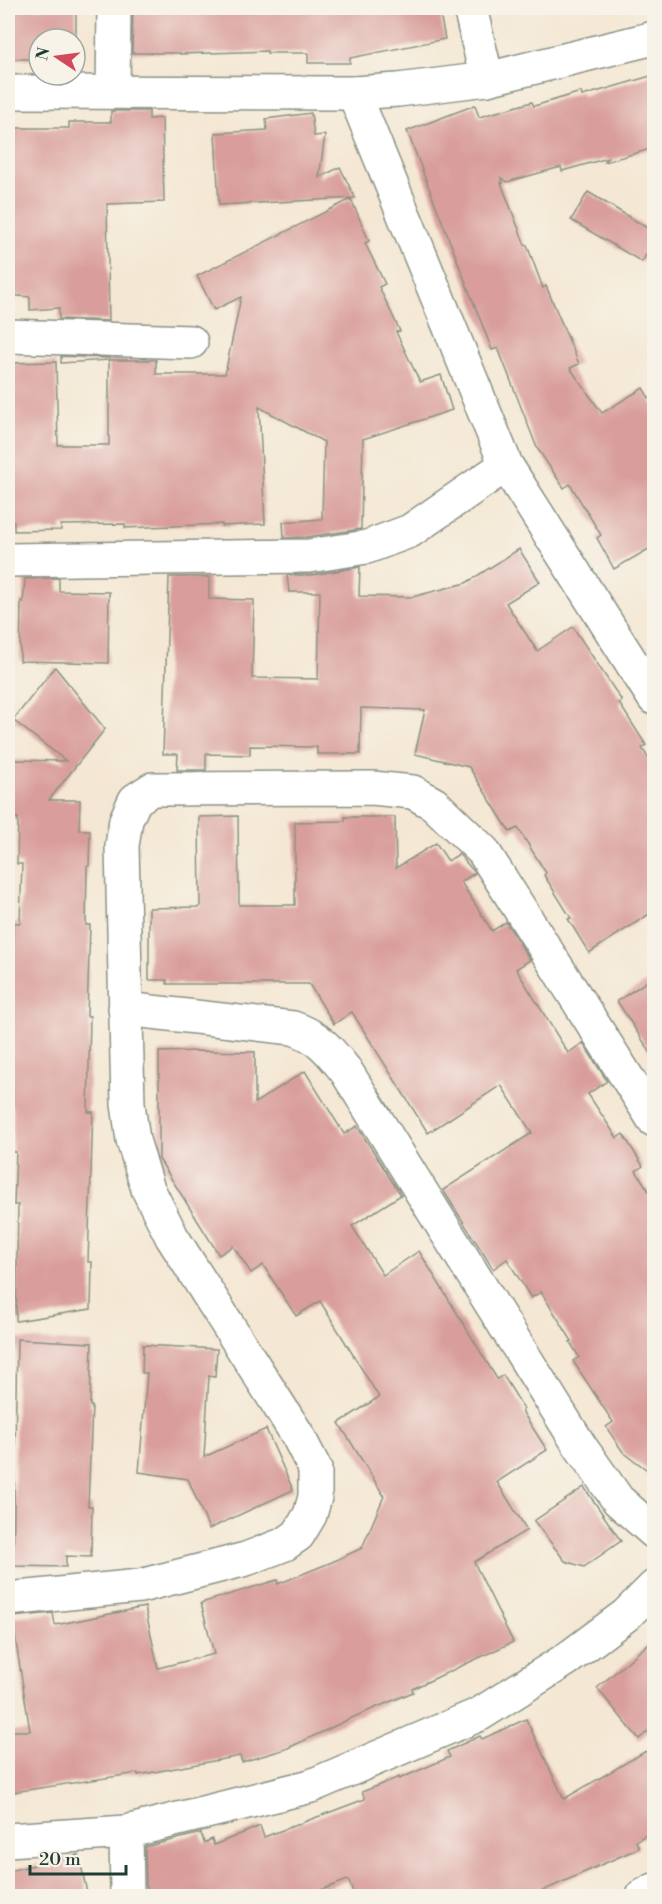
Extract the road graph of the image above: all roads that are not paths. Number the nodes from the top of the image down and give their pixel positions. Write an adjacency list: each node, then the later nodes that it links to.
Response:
1 (114, 8): 6 (street)
2 (470, 8): 4 (street)
3 (654, 38): 4 (street)
4 (487, 79): 7 (street)
5 (8, 92): 6 (street)
6 (113, 92): 7 (street)
7 (354, 93): 10 (street)
8 (8, 336): 9 (street)
9 (191, 342)
10 (506, 465): 11 (street); 12 (street)
11 (8, 560)
12 (654, 698)
13 (125, 1009): 14 (street); 15 (street); 17 (street)
14 (654, 1120)
15 (654, 1532)
16 (654, 1587): 18 (street)
17 (8, 1599)
18 (126, 1832): 19 (street); 21 (street)
19 (8, 1840)
20 (654, 1890): 22 (street)
21 (128, 1896)
22 (644, 1896)

